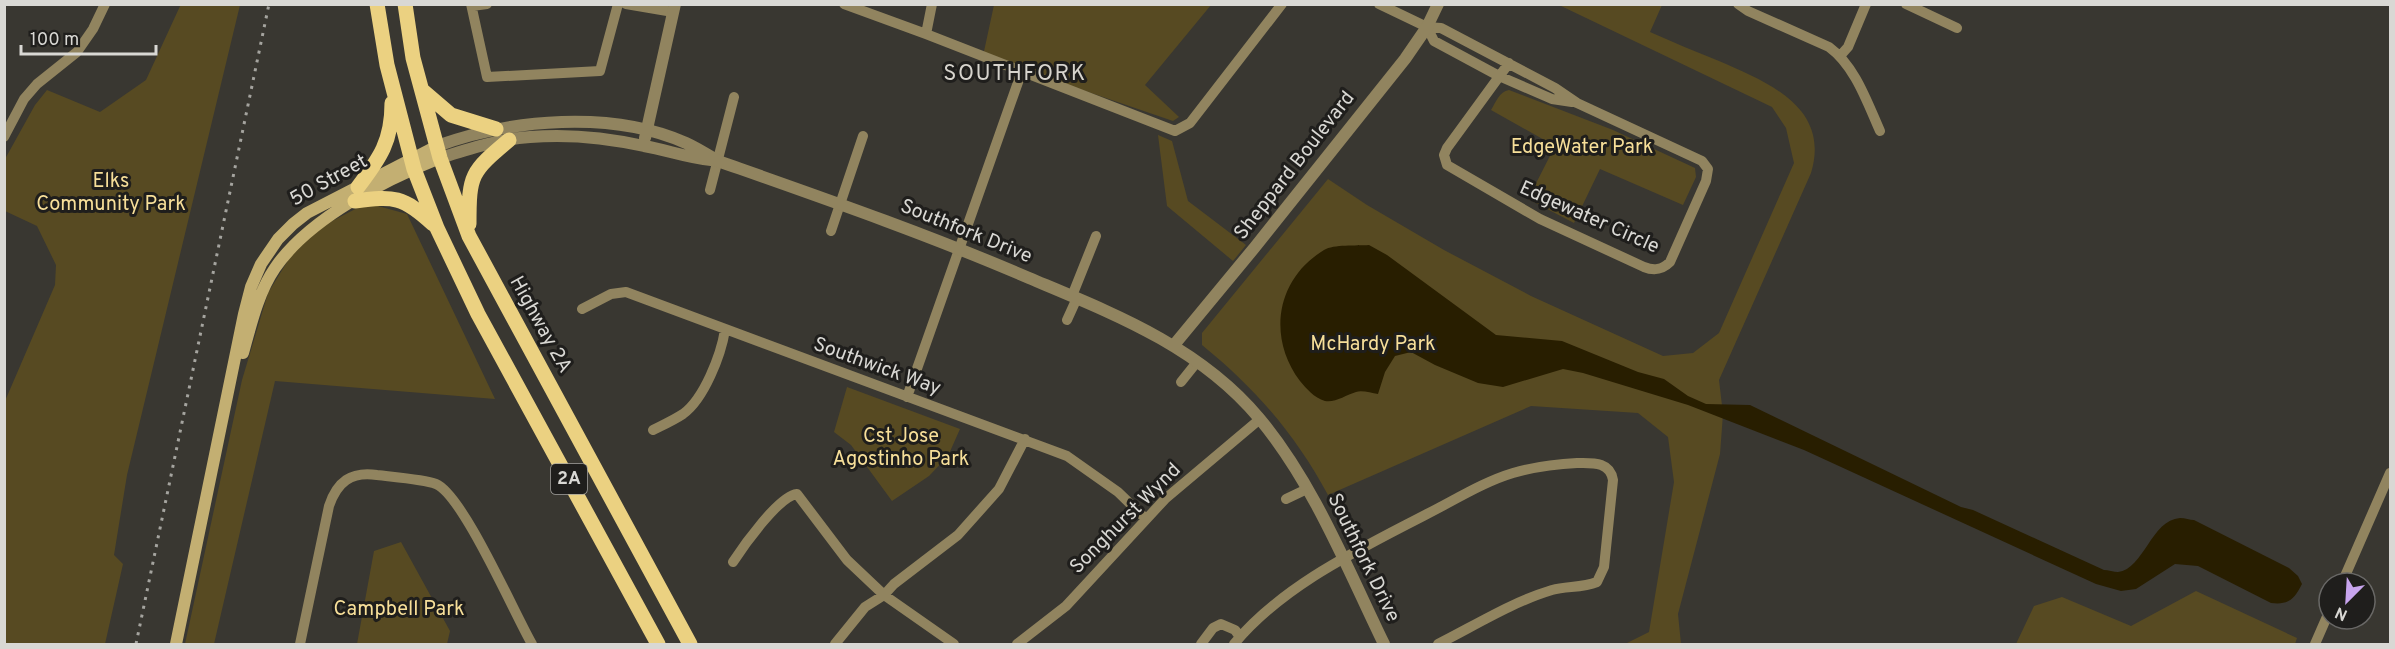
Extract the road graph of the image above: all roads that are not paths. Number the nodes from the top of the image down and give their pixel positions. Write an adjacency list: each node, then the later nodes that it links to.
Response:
1 (105, 4): 32 (street)
2 (377, 4): 24 (main road, 2A)
3 (405, 4): 25 (main road, Highway 2A / 2A)
4 (487, 4): 15 (street)
5 (618, 4): 15 (street)
6 (626, 4): 16 (street)
7 (844, 4): 19 (street)
8 (932, 4): 19 (street)
9 (1282, 4): 22 (street)
10 (1379, 4): 17 (street)
11 (1438, 4): 17 (street, Sheppard Boulevard)
12 (1738, 4): 20 (street)
13 (1866, 4): 20 (street)
14 (1906, 4): 18 (street)
15 (472, 5)
16 (674, 8): 30 (street)
17 (1427, 27): 21 (street); 23 (street); 50 (street, Sheppard Boulevard)
18 (1957, 27)
19 (926, 34): 22 (street)
20 (1840, 56): 29 (street)
21 (1509, 63): 23 (street, Edgewater Circle); 27 (street)
22 (1022, 71): 45 (street)
23 (1499, 76): 27 (street); 27 (street, Edgewater Circle)
24 (392, 85): 37 (main road, 2A); 39 (main road)
25 (422, 90): 28 (main road); 35 (main road, Highway 2A / 2A)
26 (735, 97): 36 (street)
27 (1577, 103)
28 (496, 129): 30 (street, Southfork Drive); 35 (street, Southfork Drive)
29 (1880, 130)
30 (646, 131): 34 (street); 36 (street, Southfork Drive)
31 (862, 136): 40 (street)
32 (4, 137)
33 (509, 140): 34 (street, Southfork Drive); 35 (street, Southfork Drive); 43 (main road)
34 (643, 146): 36 (street, Southfork Drive)
35 (439, 152): 37 (main road, 50 Street); 43 (main road, Highway 2A / 2A)
36 (718, 161): 38 (street); 40 (street, Southfork Drive)
37 (413, 163): 39 (main road, 50 Street); 41 (main road, 2A)
38 (710, 189)
39 (356, 194): 41 (main road); 68 (main road, 50 Street)
40 (840, 204): 42 (street); 45 (street, Southfork Drive)
41 (437, 228): 70 (main road, 2A)
42 (831, 231)
43 (469, 236): 71 (main road, Highway 2A / 2A)
44 (1096, 236): 46 (street)
45 (960, 248): 46 (street, Southfork Drive); 53 (street)
46 (1074, 297): 48 (street); 50 (street, Southfork Drive)
47 (582, 309): 49 (street, Southwick Way)
48 (1067, 320)
49 (725, 330): 53 (street, Southwick Way); 55 (street)
50 (1174, 345): 51 (street, Southfork Drive)
51 (1197, 362): 52 (street); 54 (street, Southfork Drive)
52 (1180, 382)
53 (907, 397): 56 (street, Southwick Way)
54 (1260, 419): 58 (street, Southfork Drive); 60 (street, Songhurst Wynd)
55 (653, 430)
56 (1025, 439): 60 (street, Southwick Way); 64 (street)
57 (2391, 473): 63 (street)
58 (1307, 489): 59 (street, Southfork Drive); 61 (street, Southfork Drive)
59 (1286, 499)
60 (1146, 519): 74 (street, Songhurst Wynd)
61 (1342, 558): 66 (street); 76 (street, Southfork Drive); 77 (street)
62 (733, 562): 64 (street)
63 (2347, 571)
64 (884, 595): 72 (street); 73 (street)
65 (2321, 631): 78 (street)
66 (1237, 641): 75 (street)
67 (531, 644): 69 (street)
68 (176, 645)
69 (300, 645)
70 (658, 645)
71 (690, 645)
72 (835, 645)
73 (954, 645)
74 (1017, 645)
75 (1201, 645)
76 (1384, 645)
77 (1438, 645)
78 (2315, 645)

